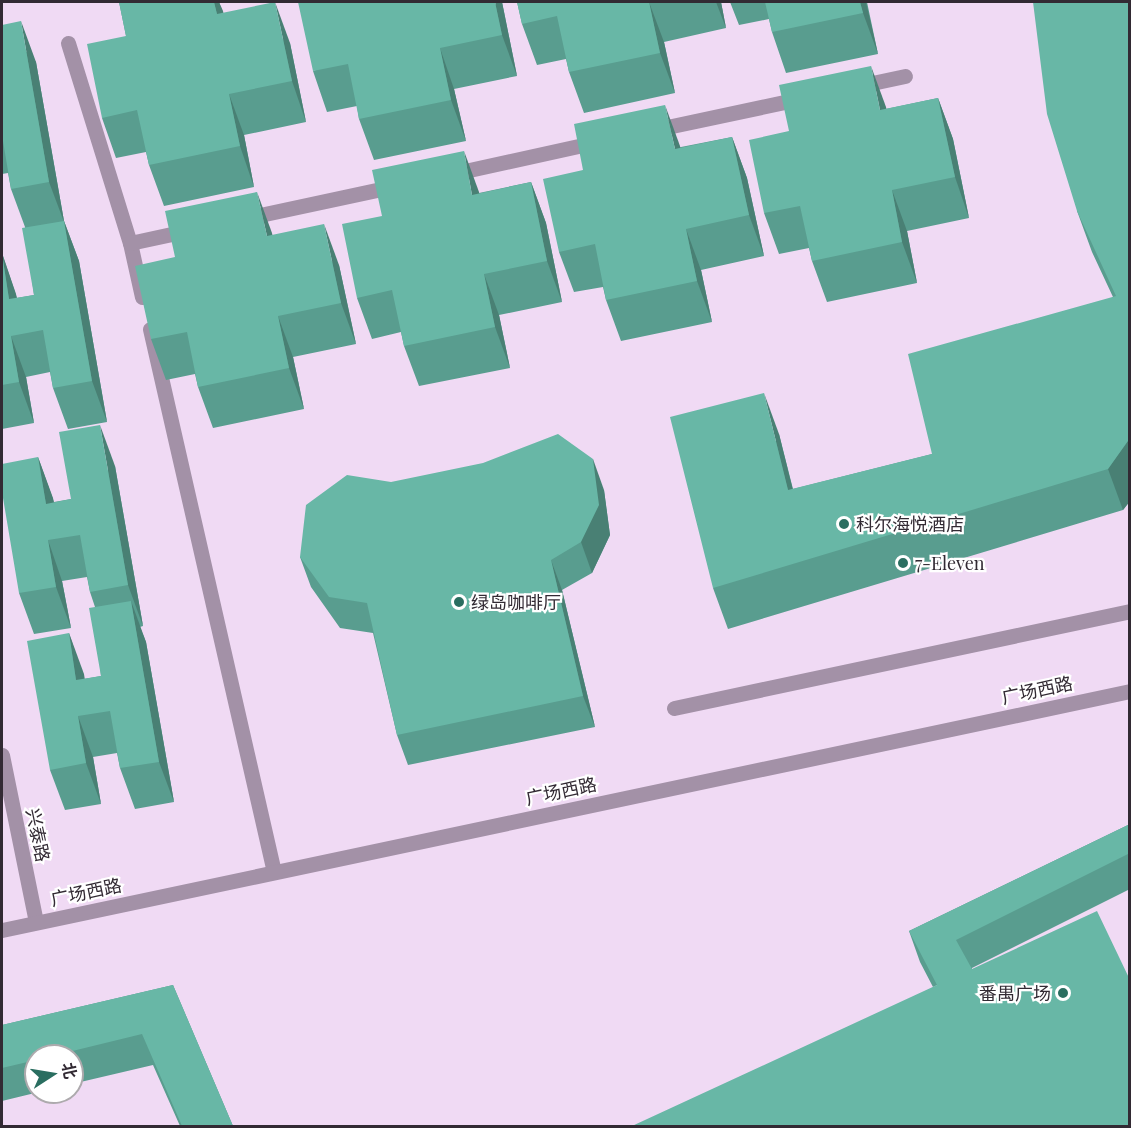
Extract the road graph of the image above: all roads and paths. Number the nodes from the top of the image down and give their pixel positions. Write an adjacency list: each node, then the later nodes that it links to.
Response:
1 (68, 44): 11 (street)
2 (905, 76): 3 (street)
3 (848, 88)
4 (824, 93): 5 (street)
5 (639, 133)
6 (616, 138): 7 (street)
7 (431, 178)
8 (408, 183): 9 (street)
9 (234, 220)
10 (211, 225): 11 (street)
11 (130, 243): 16 (street)
12 (1130, 611): 14 (street)
13 (1130, 691): 16 (street, 广场西路)
14 (674, 708)
15 (2, 755): 17 (street, 兴泰路)
16 (274, 872): 17 (street, 广场西路)
17 (36, 922): 18 (street, 广场西路)
18 (2, 930)

